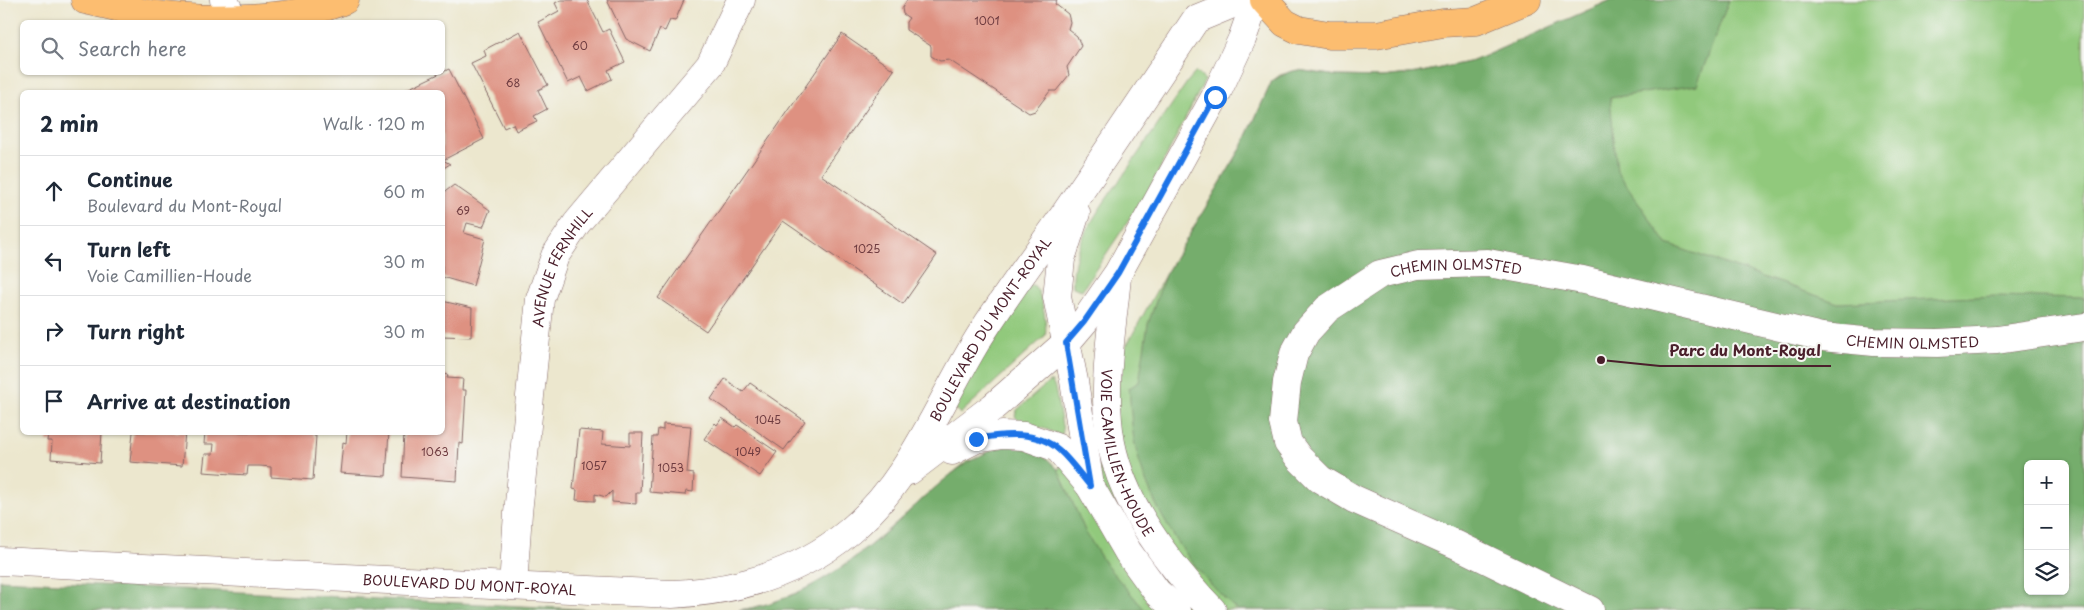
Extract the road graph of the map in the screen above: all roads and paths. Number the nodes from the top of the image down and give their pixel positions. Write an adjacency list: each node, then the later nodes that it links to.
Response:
1 (86, 0): 8 (main road)
2 (344, 0): 8 (main road)
3 (741, 0): 16 (street, AVENUE FERNHILL)
4 (1242, 0): 9 (street, BOULEVARD DU MONT-ROYAL)
5 (1256, 0): 10 (street, BOULEVARD DU MONT-ROYAL)
6 (1264, 0): 7 (main road)
7 (1528, 0)
8 (228, 9)
9 (1086, 183): 12 (street, BOULEVARD DU MONT-ROYAL); 13 (street, BOULEVARD DU MONT-ROYAL)
10 (1118, 273): 12 (street, BOULEVARD DU MONT-ROYAL); 18 (street, VOIE CAMILLIEN-HOUDE)
11 (2084, 327): 19 (street, CHEMIN OLMSTED)
12 (1066, 343): 13 (street, BOULEVARD DU MONT-ROYAL); 14 (street)
13 (901, 477): 14 (street); 16 (street, BOULEVARD DU MONT-ROYAL)
14 (1090, 486): 17 (street)
15 (0, 561): 16 (street, BOULEVARD DU MONT-ROYAL)
16 (513, 586)
17 (1176, 610)
18 (1212, 610)
19 (1590, 610)

